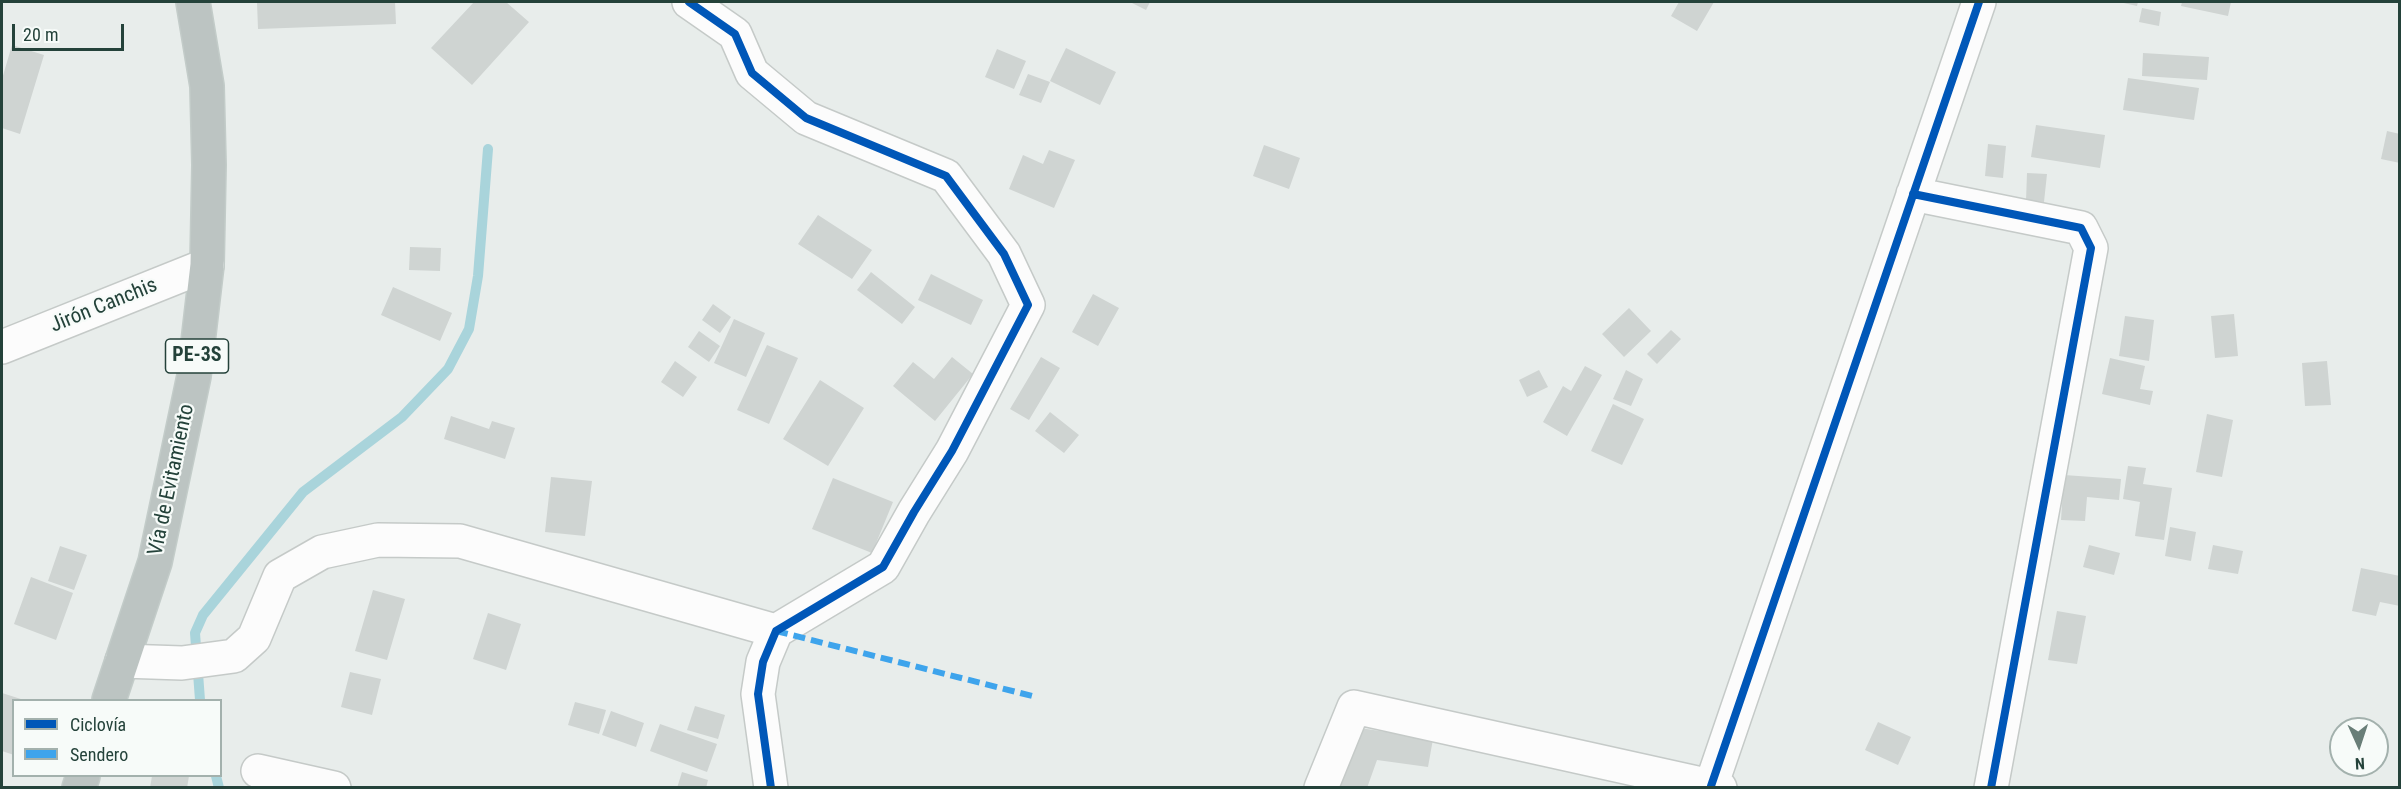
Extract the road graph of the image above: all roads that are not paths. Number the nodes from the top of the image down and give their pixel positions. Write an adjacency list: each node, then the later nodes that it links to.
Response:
1 (193, 2): 5 (highway, Vía de Evitamiento / PE-3S)
2 (689, 2): 7 (street)
3 (1979, 2): 4 (street)
4 (1913, 194): 11 (street); 15 (street)
5 (207, 265): 6 (street, Jirón Canchis); 8 (highway, Vía de Evitamiento / PE-3S)
6 (2, 347)
7 (776, 630): 8 (street); 13 (street)
8 (122, 661): 9 (highway, Vía de Evitamiento / PE-3S)
9 (109, 699)
10 (258, 771): 12 (street)
11 (1715, 787): 14 (street)
12 (334, 788)
13 (771, 788)
14 (1321, 788)
15 (1991, 788)

